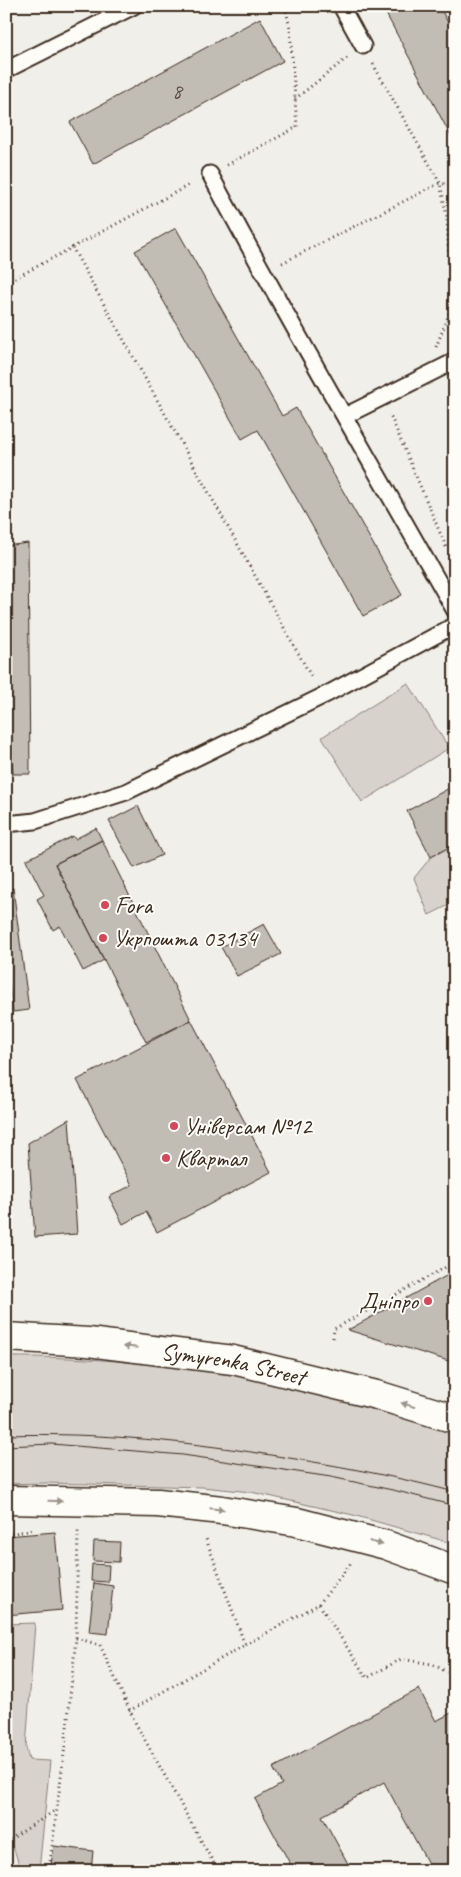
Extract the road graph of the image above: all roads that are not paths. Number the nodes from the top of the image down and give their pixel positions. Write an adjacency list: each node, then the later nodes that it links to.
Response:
1 (134, 6): 4 (lane)
2 (341, 6): 3 (lane)
3 (363, 46)
4 (6, 70)
5 (210, 174): 7 (lane)
6 (455, 361): 7 (lane)
7 (345, 416): 8 (lane)
8 (455, 611)
9 (455, 625): 10 (lane)
10 (6, 824)
11 (6, 1337): 12 (street, Symyrenka Street, one-way to 11)
12 (455, 1420)
13 (6, 1500): 14 (street, one-way to 14)
14 (455, 1570)

